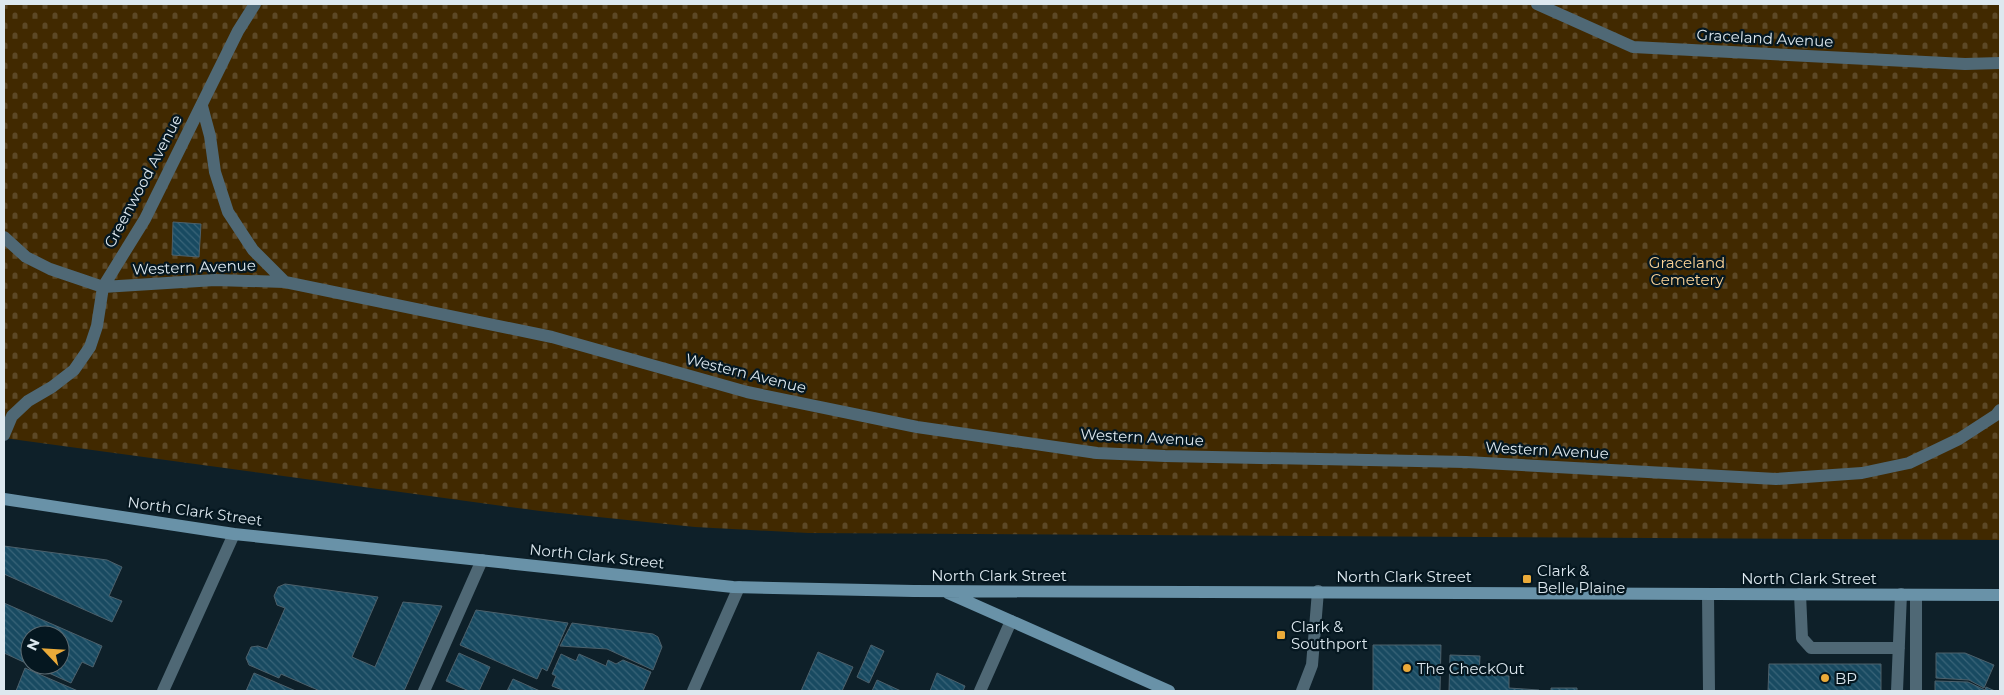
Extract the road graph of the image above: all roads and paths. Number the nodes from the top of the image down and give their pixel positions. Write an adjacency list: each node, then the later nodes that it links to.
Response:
1 (255, 4): 4 (street, Greenwood Avenue)
2 (1537, 4): 3 (street, Graceland Avenue)
3 (2000, 63)
4 (202, 106): 6 (street, Western Avenue); 7 (street, Greenwood Avenue)
5 (4, 238): 7 (street)
6 (285, 282): 7 (street, Western Avenue); 8 (street, Western Avenue)
7 (104, 287): 9 (street, Greenwood Avenue)
8 (2000, 410)
9 (4, 435)
10 (4, 499): 11 (main road, North Clark Street)
11 (234, 534): 12 (main road, North Clark Street); 23 (street)
12 (482, 560): 13 (main road, North Clark Street); 24 (street)
13 (739, 587): 14 (main road, North Clark Street); 25 (street)
14 (944, 591): 15 (main road, North Clark Street); 21 (main road)
15 (1318, 592): 16 (main road, North Clark Street); 28 (street)
16 (1708, 594): 17 (main road, North Clark Street); 29 (street)
17 (1800, 594): 18 (main road, North Clark Street); 22 (street)
18 (1901, 594): 19 (main road, North Clark Street); 22 (street)
19 (1916, 595): 20 (main road, North Clark Street); 31 (street)
20 (2000, 595)
21 (1011, 621): 26 (street); 27 (main road)
22 (1899, 648): 30 (street)
23 (163, 691)
24 (424, 691)
25 (693, 691)
26 (980, 691)
27 (1169, 691)
28 (1302, 691)
29 (1709, 691)
30 (1898, 691)
31 (1916, 691)

